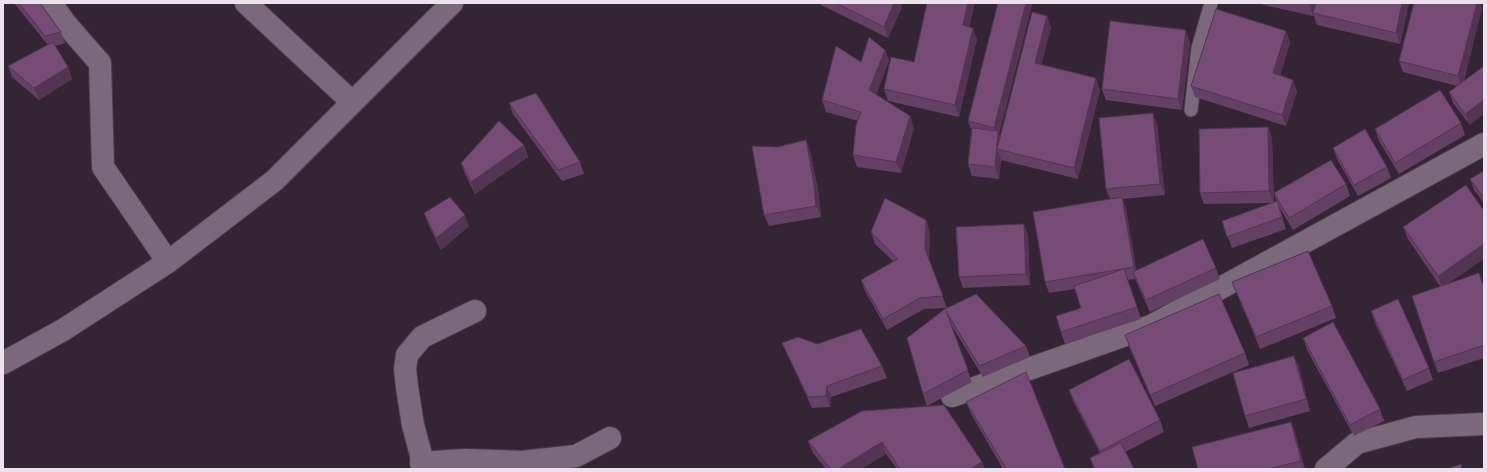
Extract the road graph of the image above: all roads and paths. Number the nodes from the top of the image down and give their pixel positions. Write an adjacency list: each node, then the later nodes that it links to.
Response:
1 (51, 3): 8 (street)
2 (246, 3): 5 (street)
3 (452, 3): 5 (street)
4 (1211, 3): 6 (lane)
5 (352, 102): 8 (street)
6 (1190, 110)
7 (1484, 144): 11 (street)
8 (168, 262): 10 (street)
9 (475, 311): 14 (street)
10 (3, 363)
11 (952, 396)
12 (1484, 424): 15 (street)
13 (610, 438): 14 (street)
14 (422, 466)
15 (1326, 469)

